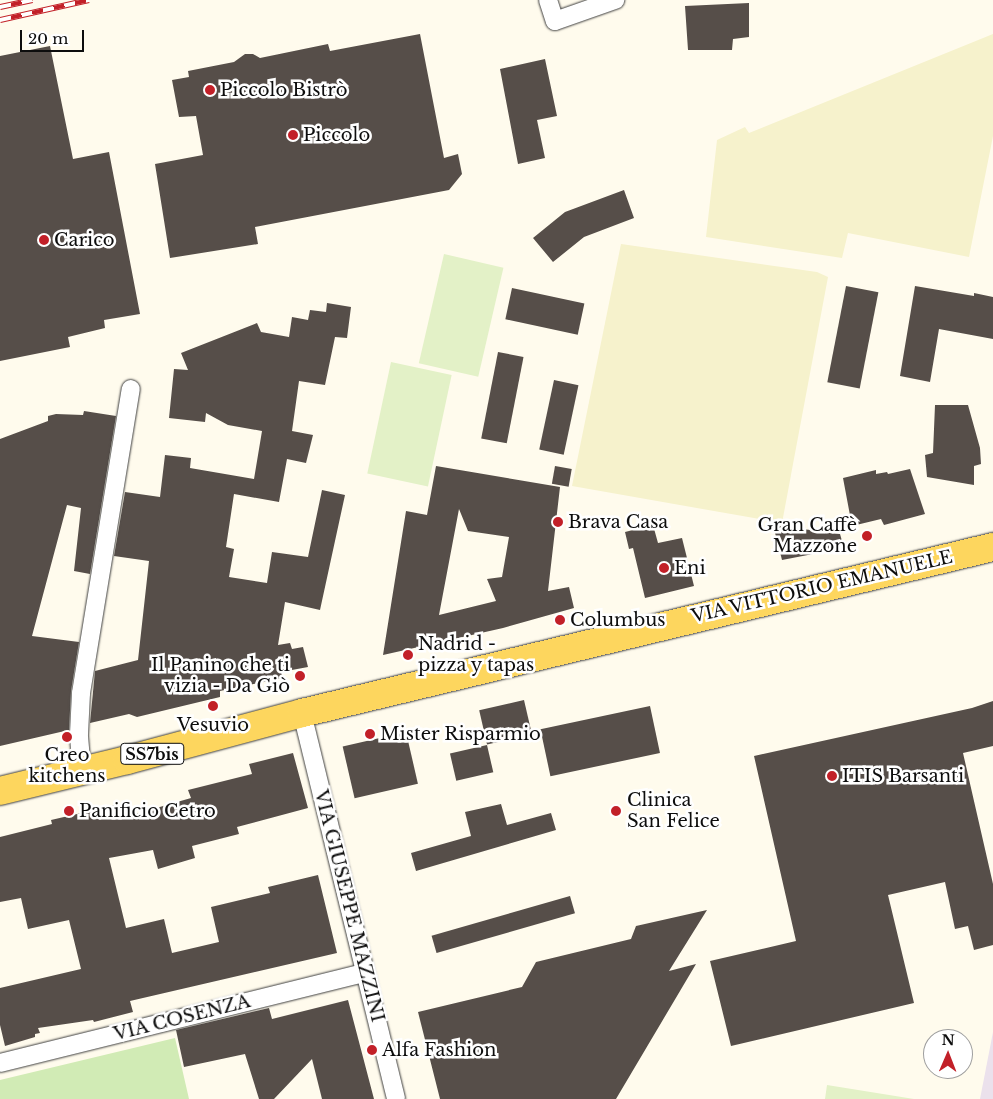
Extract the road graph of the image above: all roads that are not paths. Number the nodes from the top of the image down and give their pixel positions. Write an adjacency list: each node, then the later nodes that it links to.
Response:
1 (548, 0): 2 (street)
2 (615, 0)
3 (131, 390): 6 (street)
4 (993, 547): 5 (main road, VIA VITTORIO EMANUELE / SS7bis)
5 (302, 713): 6 (main road, SS7bis); 8 (street, VIA GIUSEPPE MAZZINI)
6 (82, 771): 7 (main road, SS7bis)
7 (0, 791)
8 (364, 973): 9 (street, VIA COSENZA); 10 (street, VIA GIUSEPPE MAZZINI)
9 (0, 1063)
10 (396, 1099)

